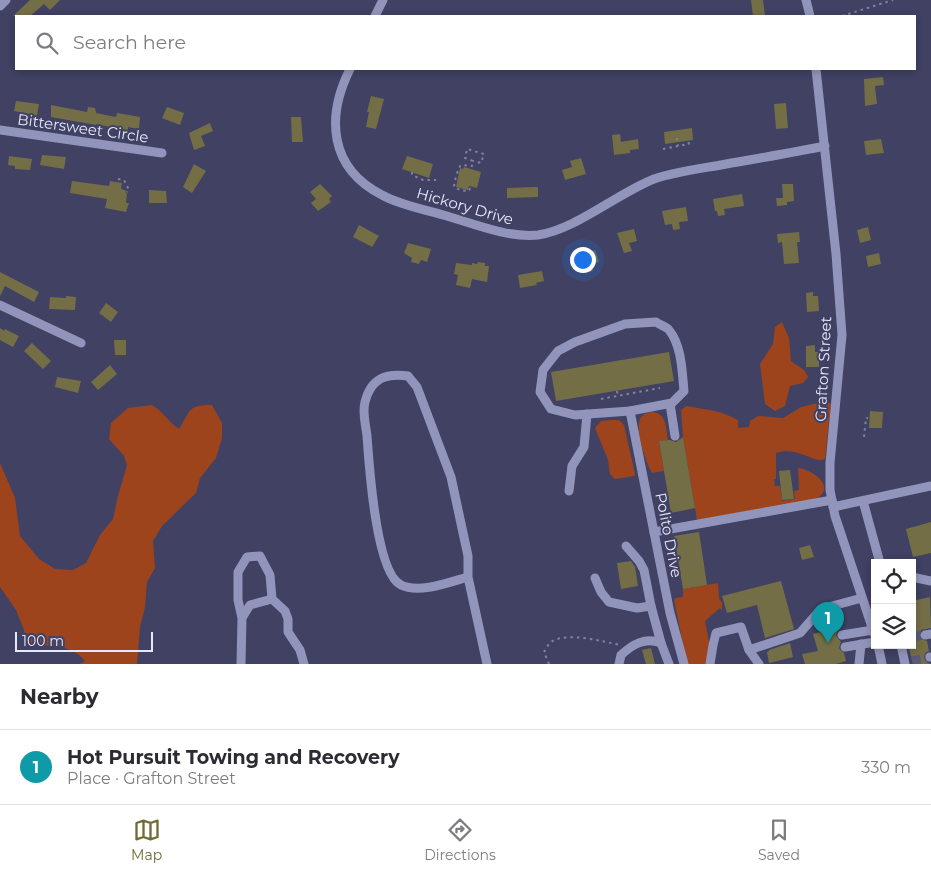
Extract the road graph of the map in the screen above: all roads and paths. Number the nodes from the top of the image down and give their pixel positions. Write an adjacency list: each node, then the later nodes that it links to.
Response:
1 (6, 0): 5 (street)
2 (383, 0): 6 (street)
3 (806, 0): 7 (street)
4 (893, 0): 8 (path)
5 (0, 6)
6 (376, 15)
7 (810, 15)
8 (845, 15)
9 (350, 70): 15 (street, Hickory Drive)
10 (816, 70): 15 (street, Grafton Street)
11 (0, 130): 17 (street, Bittersweet Circle)
12 (677, 138): 14 (path)
13 (688, 141): 14 (path)
14 (678, 146): 16 (path)
15 (825, 146): 39 (street, Grafton Street)
16 (663, 150)
17 (162, 153)
18 (473, 161): 18 (path); 22 (path)
19 (412, 172): 21 (path)
20 (118, 179): 23 (path)
21 (436, 180)
22 (470, 188)
23 (127, 192)
24 (0, 305): 25 (street)
25 (81, 343)
26 (660, 388): 28 (path)
27 (617, 391): 28 (path)
28 (618, 396): 29 (path)
29 (601, 399)
30 (670, 404): 31 (street); 32 (street); 34 (street)
31 (630, 411): 32 (street); 40 (street, Polito Drive)
32 (587, 414): 37 (street)
33 (868, 418): 35 (path)
34 (675, 436)
35 (864, 436)
36 (931, 486): 38 (street)
37 (569, 491)
38 (862, 501): 39 (street); 42 (street)
39 (832, 503): 40 (street); 47 (street, Grafton Street)
40 (654, 532): 69 (street, Polito Drive)
41 (626, 546): 49 (street)
42 (879, 559)
43 (468, 577): 43 (street); 65 (street)
44 (595, 578): 49 (street)
45 (916, 578): 46 (street)
46 (931, 581)
47 (862, 598): 51 (street, Grafton Street); 61 (street)
48 (272, 599): 50 (street); 50 (street); 64 (street)
49 (651, 606): 54 (street)
50 (242, 618): 63 (street)
51 (871, 624)
52 (871, 633): 53 (street)
53 (842, 635)
54 (661, 643): 57 (street); 68 (street)
55 (871, 643): 56 (street)
56 (861, 644): 58 (street); 72 (street)
57 (631, 646): 66 (path); 67 (street)
58 (845, 647)
59 (879, 649): 73 (street)
60 (902, 649): 62 (street)
61 (749, 650): 70 (street); 71 (street)
62 (907, 663)
63 (241, 664)
64 (304, 664)
65 (488, 664)
66 (549, 664)
67 (619, 664)
68 (669, 664)
69 (684, 664)
70 (710, 664)
71 (759, 664)
72 (859, 664)
73 (882, 664)

